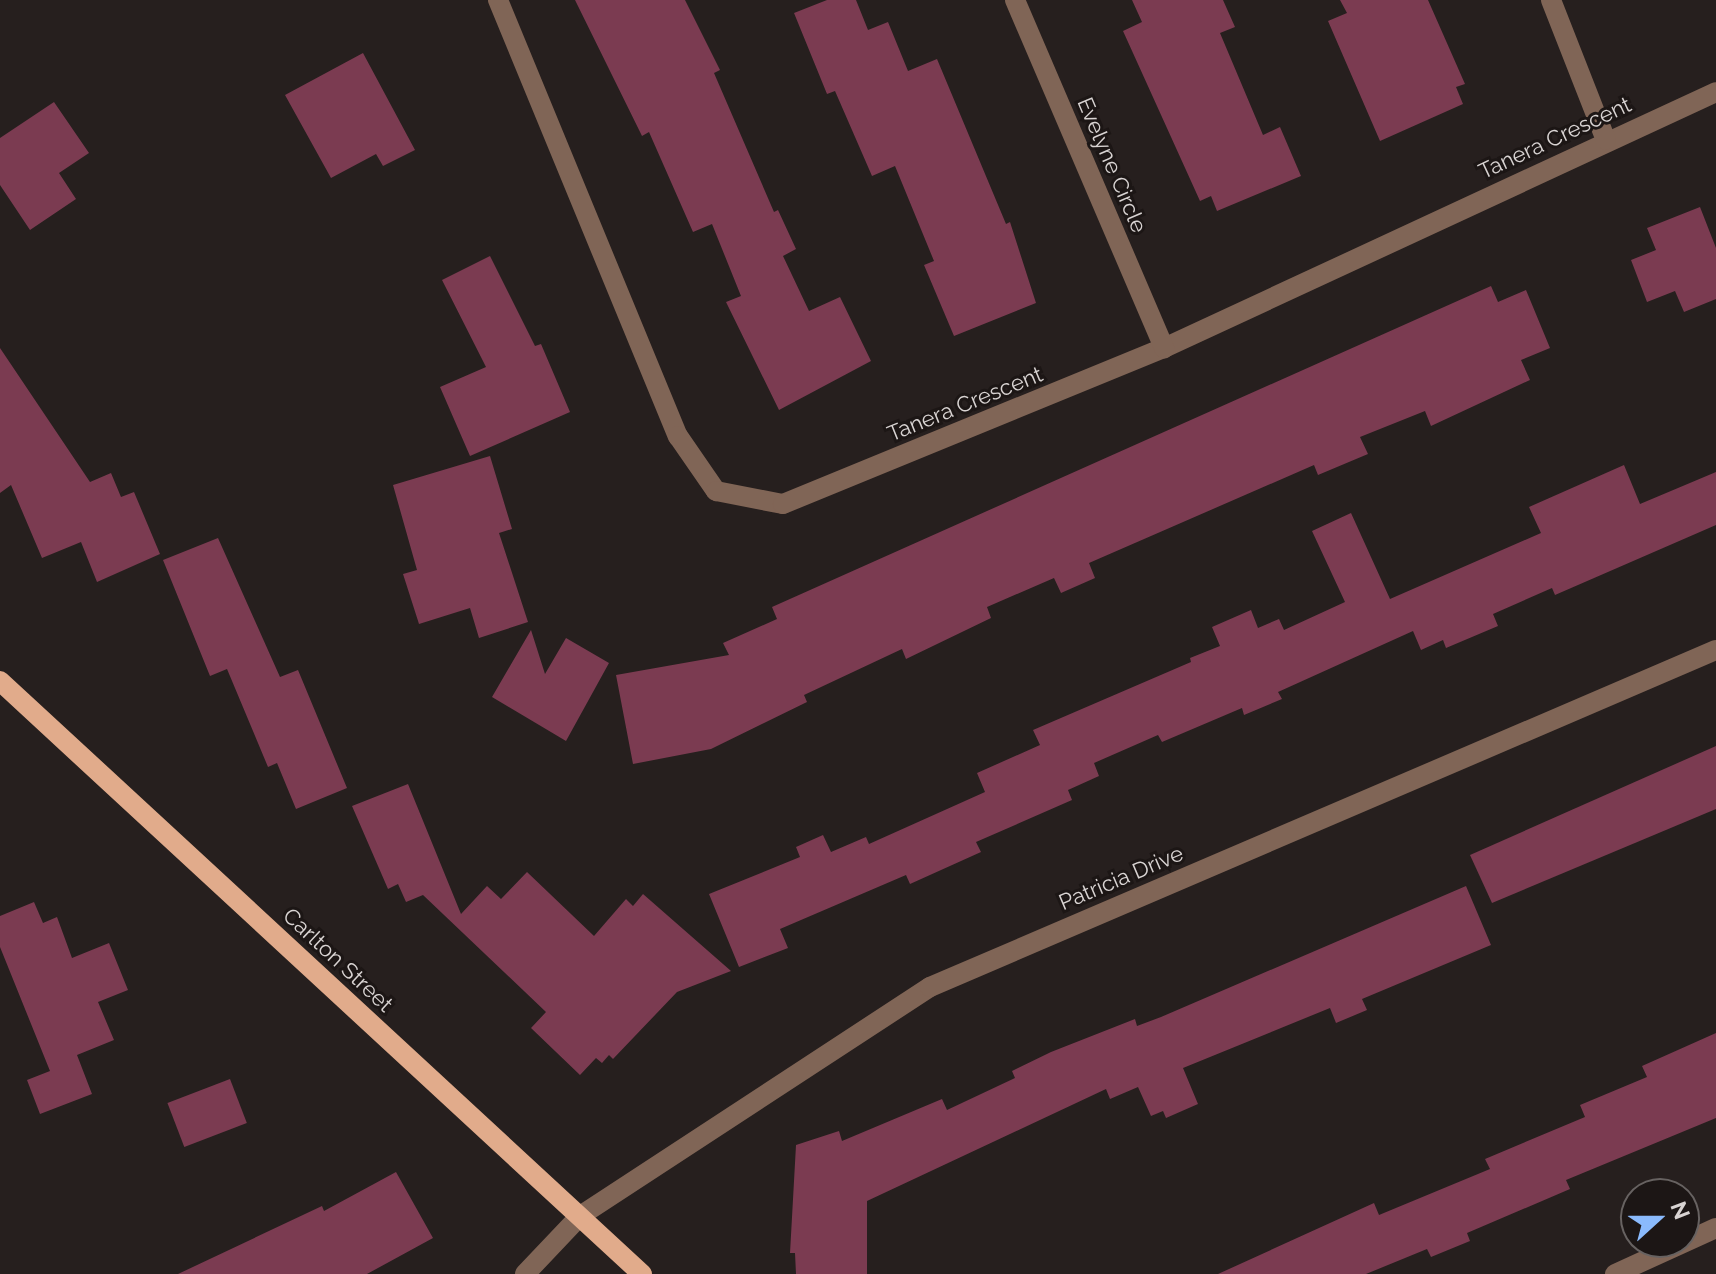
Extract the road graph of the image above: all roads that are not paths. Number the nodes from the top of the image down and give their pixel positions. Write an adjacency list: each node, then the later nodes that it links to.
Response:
1 (498, 0): 6 (street, Tanera Crescent)
2 (1015, 0): 6 (street, Evelyne Circle)
3 (1551, 0): 5 (street)
4 (1716, 92): 5 (street, Tanera Crescent)
5 (1606, 140): 6 (street, Tanera Crescent)
6 (1164, 348)
7 (1716, 650): 9 (street, Patricia Drive)
8 (0, 681): 9 (main road, Carlton Street)
9 (580, 1216): 11 (street, Patricia Drive); 12 (main road, Carlton Street)
10 (1716, 1228): 13 (street)
11 (525, 1274)
12 (642, 1274)
13 (1615, 1274)

